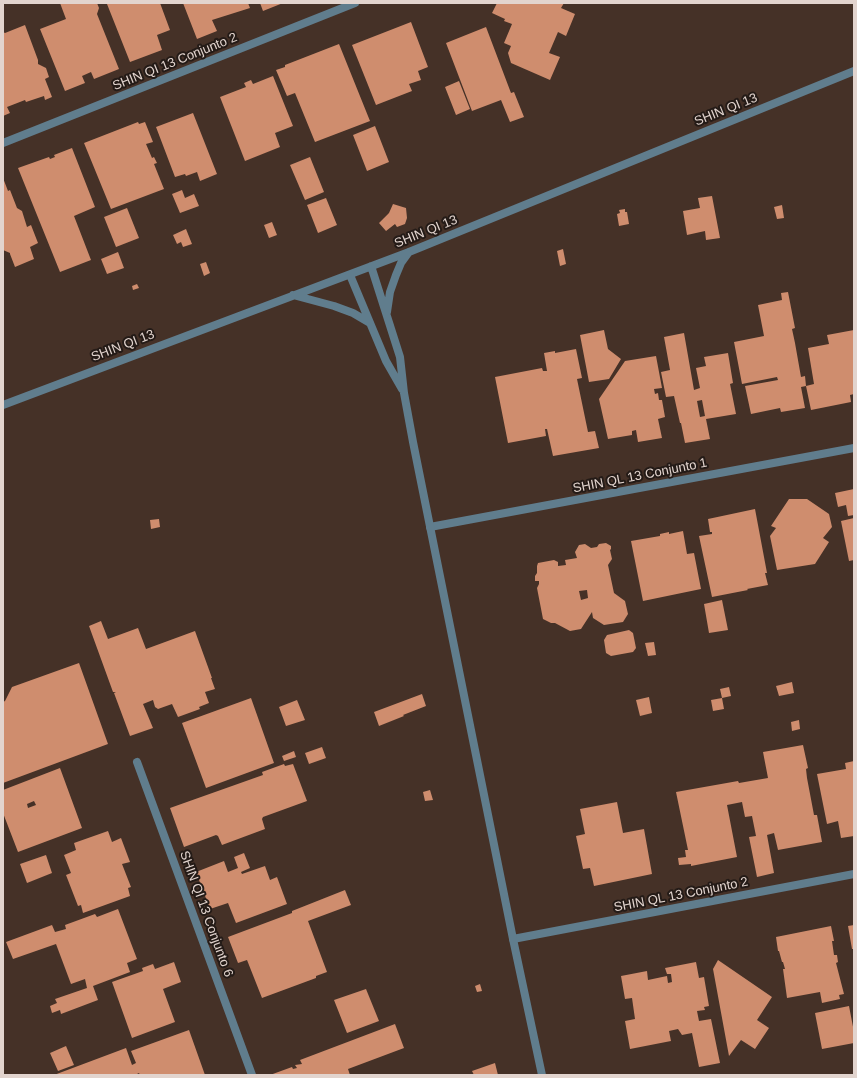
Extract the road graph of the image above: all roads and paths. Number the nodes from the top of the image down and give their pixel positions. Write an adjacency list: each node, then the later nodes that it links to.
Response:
1 (355, 3): 3 (street, SHIN QI 13 Conjunto 2)
2 (854, 71): 4 (street, SHIN QI 13)
3 (3, 143)
4 (409, 252): 5 (street, SHIN QI 13); 8 (street)
5 (371, 266): 6 (street, SHIN QI 13); 8 (street)
6 (350, 275): 7 (street, SHIN QI 13); 9 (street)
7 (292, 295): 9 (street); 11 (street, SHIN QI 13)
8 (387, 314): 10 (street)
9 (370, 323): 10 (street)
10 (404, 393): 13 (street)
11 (3, 405)
12 (854, 448): 13 (street, SHIN QL 13 Conjunto 1)
13 (430, 527): 16 (street)
14 (137, 762): 17 (street, SHIN QI 13 Conjunto 6)
15 (854, 874): 16 (street, SHIN QL 13 Conjunto 2)
16 (513, 939): 18 (street)
17 (252, 1075)
18 (542, 1075)

